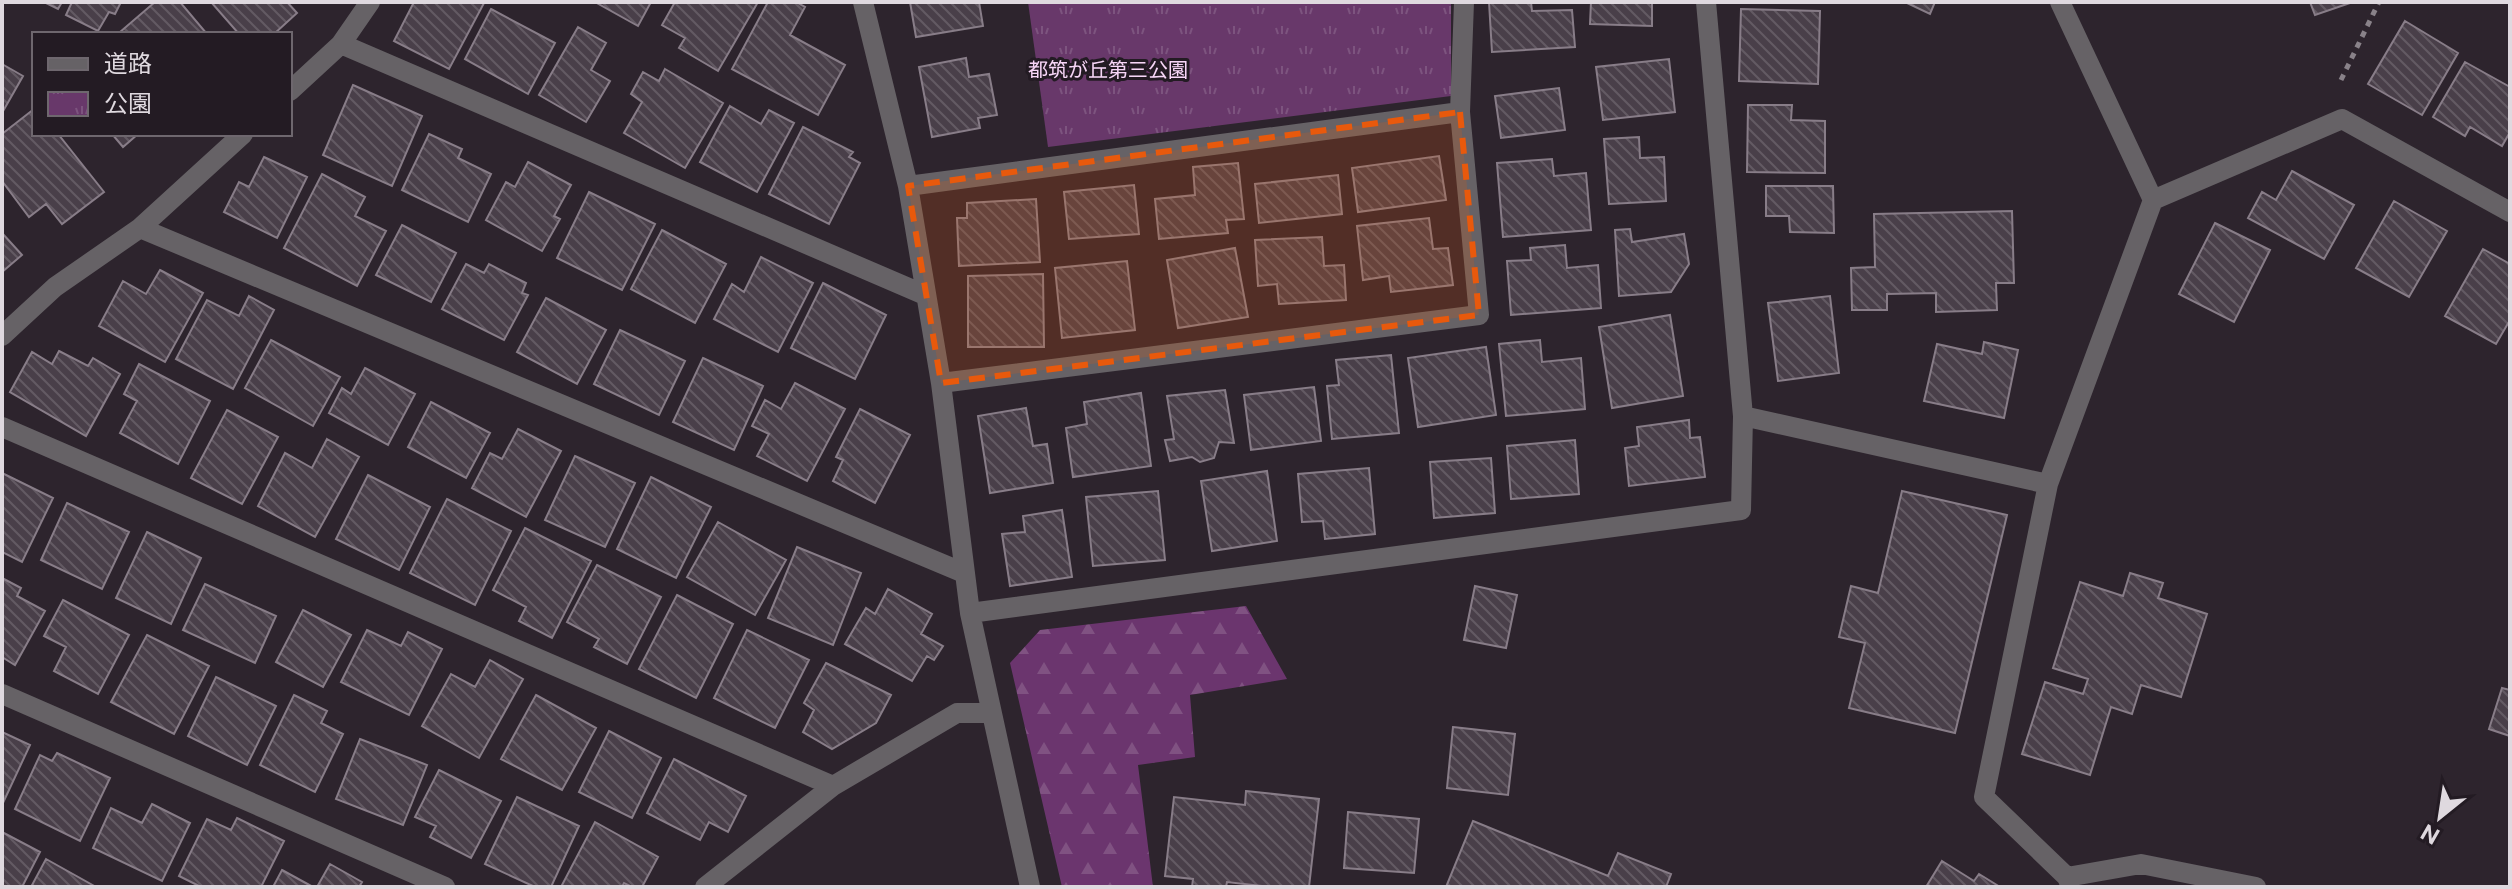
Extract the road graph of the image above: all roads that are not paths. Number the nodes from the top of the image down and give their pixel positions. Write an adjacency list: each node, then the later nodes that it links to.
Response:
1 (370, 2): 6 (street)
2 (863, 2): 10 (street)
3 (1464, 2): 8 (street)
4 (1706, 2): 17 (street)
5 (2060, 2): 11 (street)
6 (341, 44): 7 (street); 14 (street)
7 (292, 89)
8 (1460, 112): 10 (street); 16 (street)
9 (241, 136): 13 (street)
10 (908, 186): 14 (street)
11 (2153, 200): 12 (street); 19 (street)
12 (2510, 212)
13 (140, 228): 15 (street); 20 (street)
14 (925, 295): 16 (street)
15 (2, 336)
16 (941, 383): 20 (street)
17 (1743, 416): 19 (street); 21 (street)
18 (2, 427): 24 (street)
19 (2048, 484): 25 (street)
20 (964, 573): 21 (street)
21 (970, 613): 23 (street)
22 (2, 694): 26 (street)
23 (992, 713): 24 (street); 28 (street)
24 (833, 786): 27 (street)
25 (2069, 882): 29 (street)
26 (445, 887)
27 (705, 887)
28 (1030, 887)
29 (2256, 887)

